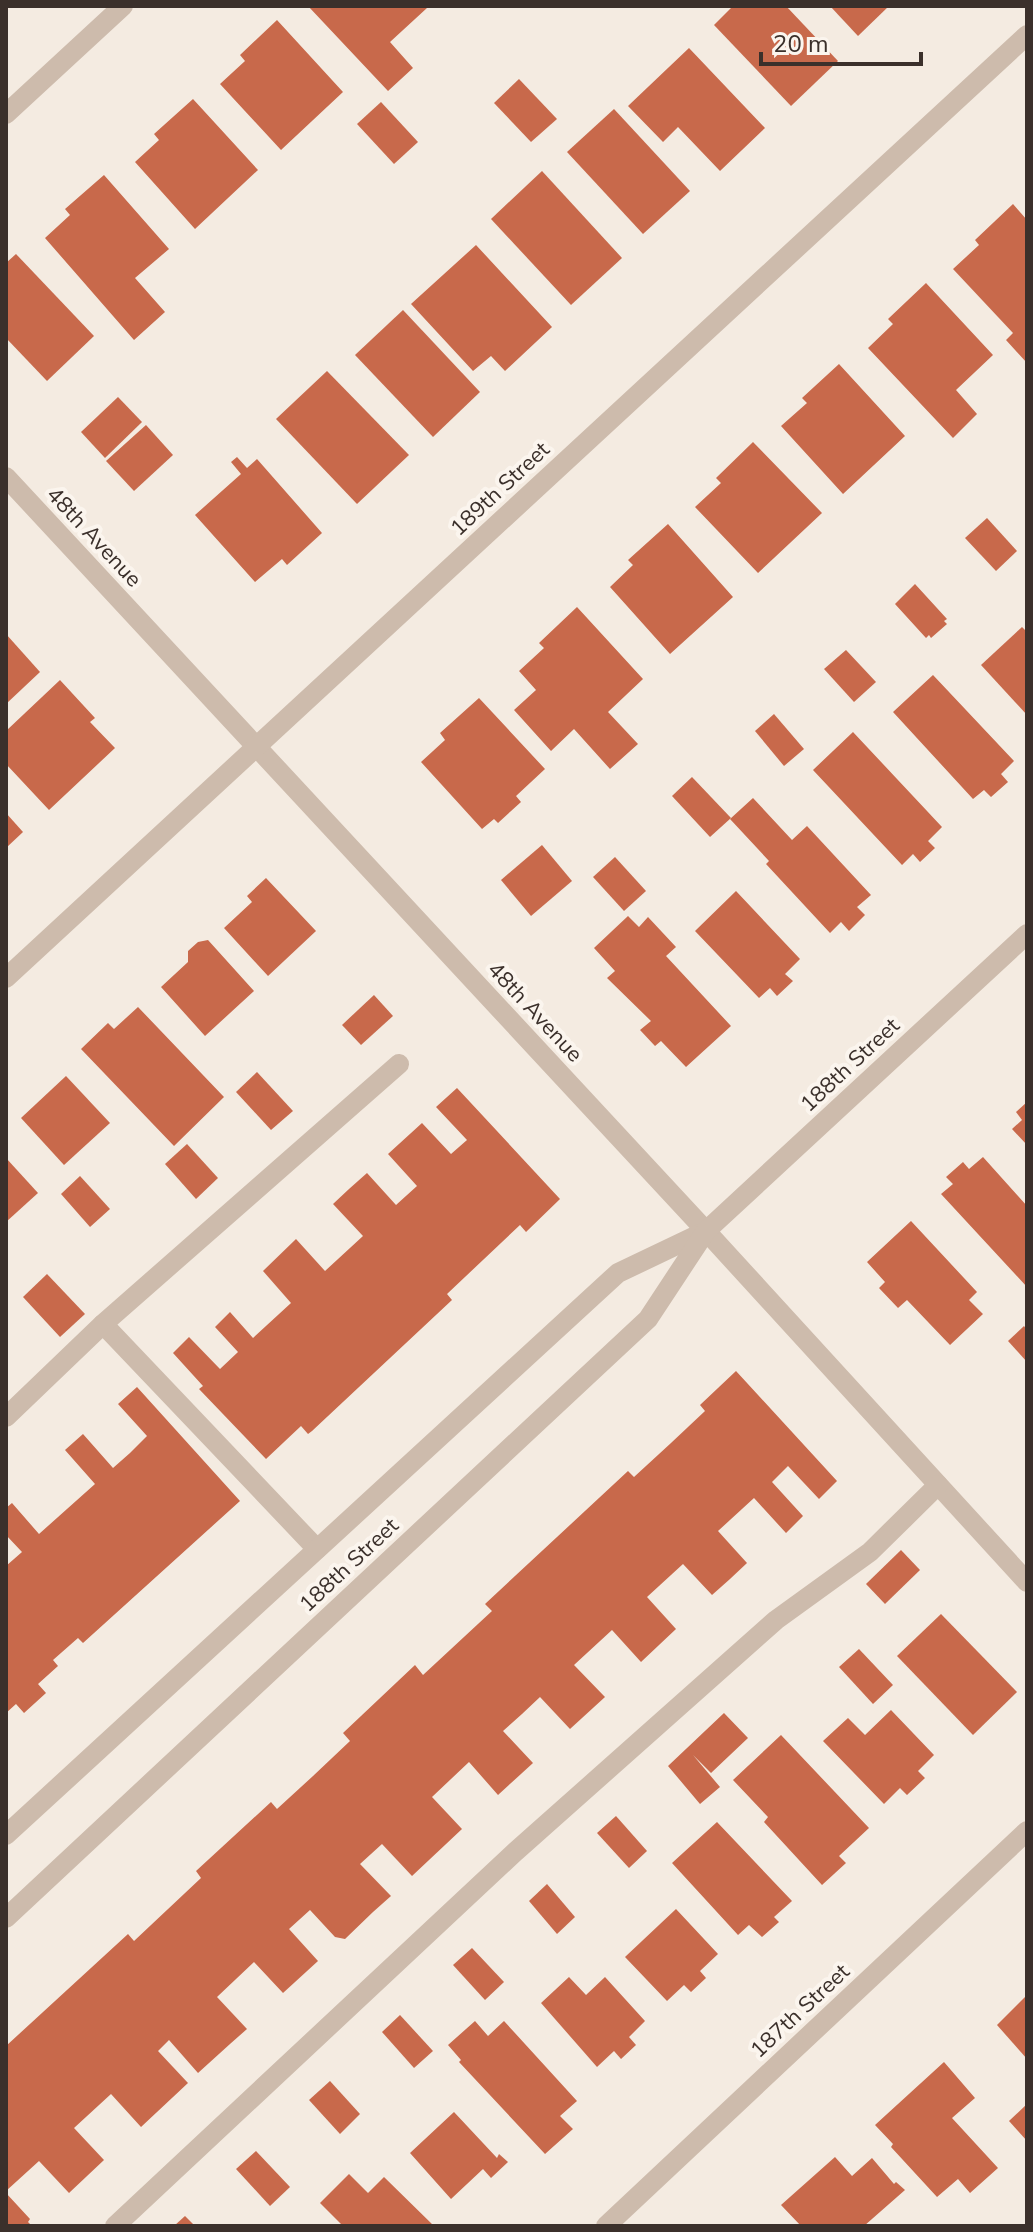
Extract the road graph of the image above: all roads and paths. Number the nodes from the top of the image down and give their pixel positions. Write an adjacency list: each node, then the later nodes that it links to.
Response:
1 (123, 6): 3 (street)
2 (1027, 35): 5 (street, 189th Street)
3 (6, 114)
4 (6, 477): 5 (street, 48th Avenue)
5 (257, 746): 7 (street, 189th Street); 9 (street, 48th Avenue)
6 (1027, 934): 9 (street, 188th Street)
7 (6, 978)
8 (399, 1064): 10 (street)
9 (706, 1231): 12 (street, 48th Avenue); 13 (street, 188th Street); 17 (street, 188th Street)
10 (103, 1324): 11 (street); 13 (street)
11 (6, 1417)
12 (938, 1485): 14 (street, 48th Avenue); 18 (street)
13 (317, 1549): 16 (street, 188th Street)
14 (1027, 1582)
15 (1027, 1831): 19 (street, 187th Street)
16 (6, 1835)
17 (6, 1918)
18 (115, 2226)
19 (606, 2226)

